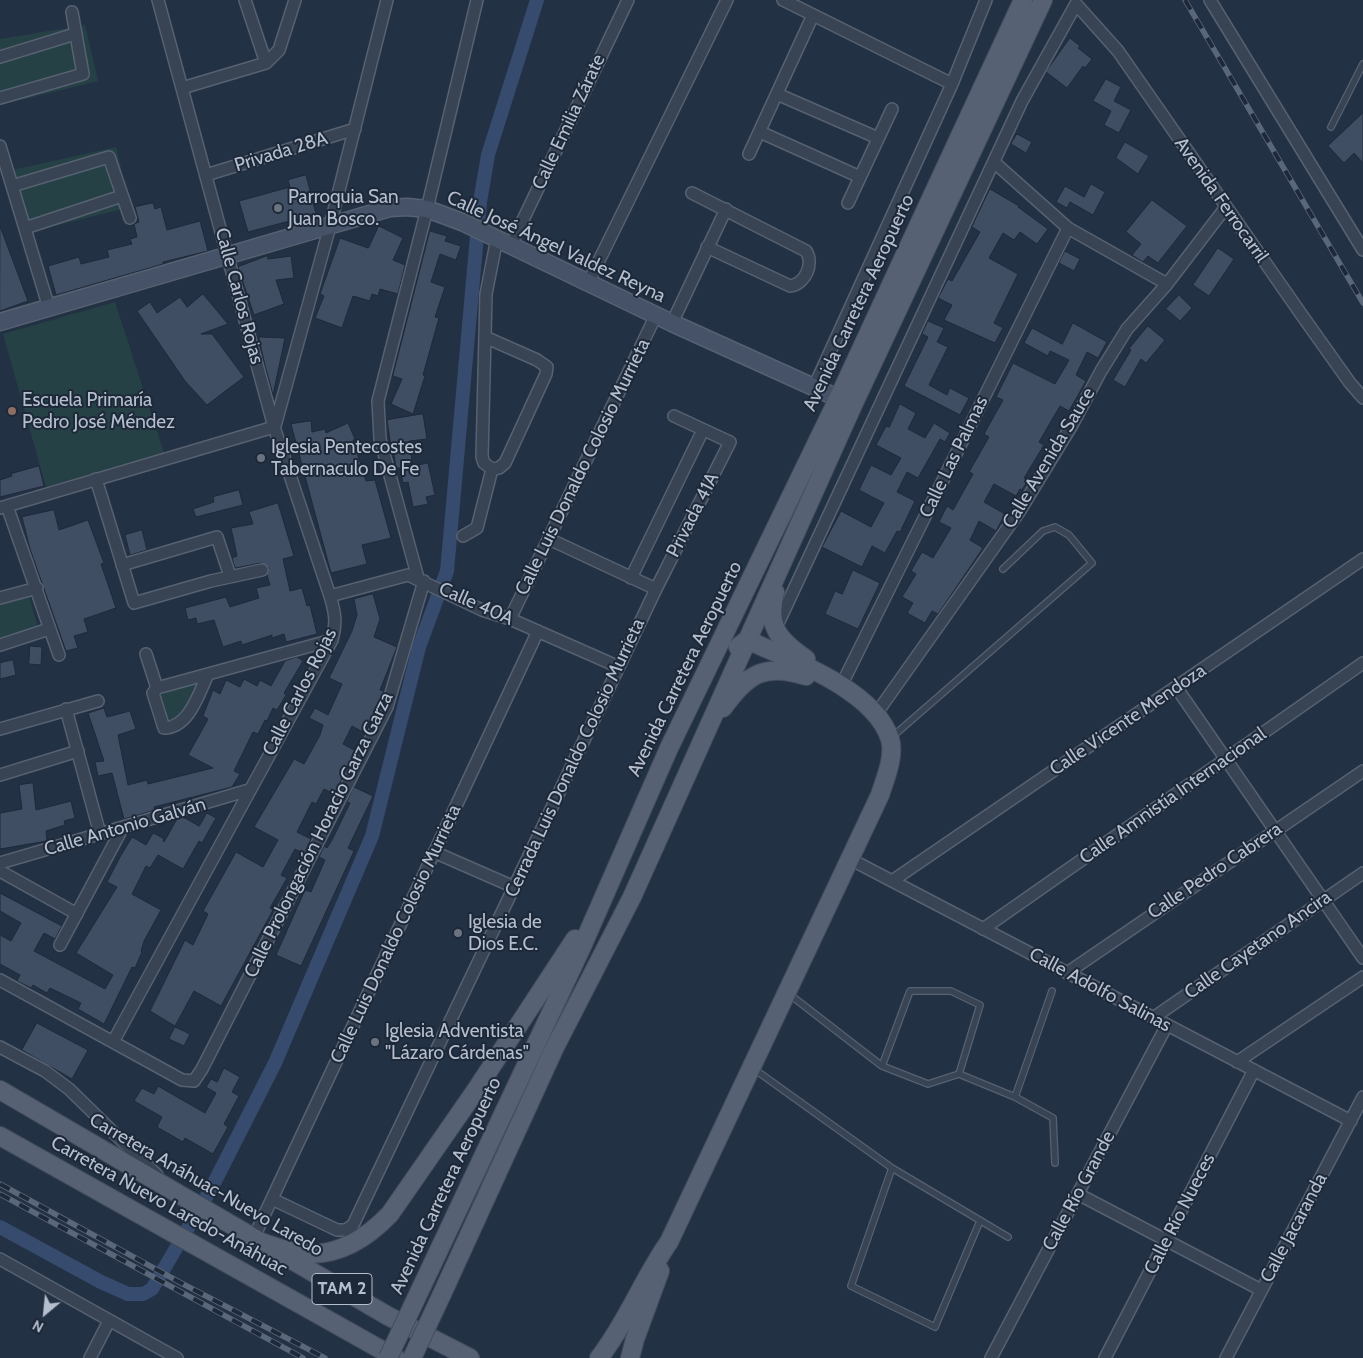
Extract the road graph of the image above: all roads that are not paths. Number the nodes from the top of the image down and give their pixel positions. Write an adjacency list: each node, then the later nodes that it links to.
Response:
1 (158, 0): 20 (street, Calle Carlos Rojas)
2 (245, 0): 17 (street)
3 (295, 0): 17 (street)
4 (387, 0): 25 (street)
5 (477, 0): 38 (street)
6 (628, 0): 44 (street, Calle Emilia Zárate)
7 (726, 0): 48 (street)
8 (782, 0): 14 (street)
9 (986, 0): 19 (street)
10 (1024, 0): 57 (main road, Avenida Carretera Aeropuerto)
11 (1043, 0): 57 (main road, Avenida Carretera Aeropuerto)
12 (1210, 0): 46 (street)
13 (72, 12): 15 (street)
14 (814, 15): 19 (street); 21 (street)
15 (75, 34): 16 (street); 22 (street)
16 (0, 57)
17 (266, 63): 20 (street)
18 (1363, 64): 24 (lane)
19 (952, 84): 55 (street)
20 (182, 88): 31 (street, Calle Carlos Rojas)
21 (777, 94): 26 (street); 27 (street)
22 (0, 98)
23 (892, 109): 27 (street)
24 (1331, 127)
25 (355, 129): 31 (street, Privada 28A); 41 (street)
26 (760, 132): 29 (street); 32 (street)
27 (878, 138): 32 (street)
28 (0, 146): 33 (street)
29 (749, 154)
30 (994, 163): 37 (street, Avenida Ferrocarril); 43 (street); 80 (street)
31 (206, 175): 47 (street, Calle Carlos Rojas)
32 (860, 176): 36 (street)
33 (12, 186): 35 (street); 42 (street)
34 (692, 193): 39 (street)
35 (122, 196): 40 (street); 42 (street)
36 (848, 203)
37 (1226, 207): 49 (street, Calle Avenida Sauce); 56 (street, Avenida Ferrocarril)
38 (427, 209): 41 (street, Calle José Ángel Valdez Reyna); 44 (street, Calle José Ángel Valdez Reyna); 73 (street)
39 (726, 209): 45 (street); 45 (street)
40 (130, 218)
41 (330, 226): 47 (street, Calle José Ángel Valdez Reyna); 59 (street)
42 (25, 228): 50 (street)
43 (1068, 228): 49 (street); 90 (street, Calle Las Palmas)
44 (501, 240): 48 (street, Calle José Ángel Valdez Reyna); 54 (street, Calle Emilia Zárate)
45 (707, 247): 53 (street)
46 (1363, 250)
47 (228, 256): 50 (street, Calle José Ángel Valdez Reyna); 59 (street, Calle Carlos Rojas)
48 (588, 282): 51 (street, Calle José Ángel Valdez Reyna)
49 (1167, 284): 95 (street, Calle Avenida Sauce)
50 (49, 308): 52 (street, Calle José Ángel Valdez Reyna)
51 (656, 315): 53 (street, Calle José Ángel Valdez Reyna); 65 (street, Calle Luis Donaldo Colosio Murrieta)
52 (0, 322)
53 (672, 323): 55 (street, Calle José Ángel Valdez Reyna)
54 (485, 337): 61 (street, Calle Emilia Zárate); 61 (street)
55 (814, 388): 57 (street, Calle José Ángel Valdez Reyna)
56 (1363, 398)
57 (845, 402): 66 (main road, Avenida Carretera Aeropuerto); 96 (main road, Avenida Carretera Aeropuerto)
58 (674, 416): 60 (street, Privada 41A)
59 (274, 427): 62 (street); 76 (street, Calle Carlos Rojas)
60 (704, 430): 72 (street, Privada 41A); 75 (street, Privada 41A)
61 (492, 469): 64 (street)
62 (96, 479): 63 (street); 68 (street)
63 (4, 507): 74 (street)
64 (463, 536)
65 (549, 539): 72 (street); 78 (street, Calle Luis Donaldo Colosio Murrieta)
66 (785, 557): 80 (main road); 83 (main road, Avenida Carretera Aeropuerto)
67 (1363, 559): 91 (street, Calle Vicente Mendoza)
68 (122, 564): 71 (street); 71 (street)
69 (1003, 569): 98 (lane)
70 (262, 570): 71 (street)
71 (230, 576)
72 (632, 578): 75 (street)
73 (425, 581): 76 (street, Calle 40A); 78 (street, Calle 40A); 128 (street, Calle Prolongación Horacio Garza Garza)
74 (36, 588): 77 (street); 79 (street)
75 (656, 589): 88 (street, Cerrada Luis Donaldo Colosio Murrieta)
76 (330, 596): 82 (street, Calle Carlos Rojas)
77 (0, 598)
78 (510, 619): 81 (street, Calle 40A)
79 (49, 629): 84 (street); 86 (street)
80 (775, 630): 90 (main road)
81 (538, 631): 88 (street, Calle 40A); 108 (street, Calle Luis Donaldo Colosio Murrieta)
82 (332, 640): 89 (street); 104 (street, Calle Carlos Rojas)
83 (747, 640): 90 (main road); 96 (main road); 99 (main road, Avenida Carretera Aeropuerto)
84 (0, 645)
85 (146, 654): 92 (street)
86 (59, 655)
87 (1363, 663): 101 (street, Calle Amnistía Internacional)
88 (619, 667): 115 (street, Cerrada Luis Donaldo Colosio Murrieta)
89 (208, 674): 92 (street); 92 (street)
90 (837, 684): 95 (main road); 99 (main road)
91 (1176, 687): 101 (street); 114 (street, Calle Vicente Mendoza)
92 (156, 688)
93 (98, 701): 94 (street)
94 (66, 709): 97 (street); 100 (street)
95 (876, 714): 98 (main road)
96 (685, 716): 113 (main road, Avenida Carretera Aeropuerto)
97 (0, 729)
98 (890, 739): 109 (main road)
99 (699, 743): 162 (main road, Avenida Carretera Aeropuerto, bridge)
100 (78, 751): 103 (street); 107 (street)
101 (1225, 759): 106 (street); 118 (street, Calle Amnistía Internacional)
102 (1363, 770): 106 (street, Calle Pedro Cabrera)
103 (0, 775)
104 (249, 790): 105 (street, Calle Antonio Galván); 128 (street, Calle Carlos Rojas)
105 (123, 827): 107 (street, Calle Antonio Galván); 117 (street)
106 (1275, 830): 116 (street); 121 (street, Calle Pedro Cabrera)
107 (100, 834): 110 (street, Calle Antonio Galván)
108 (434, 852): 115 (street); 145 (street, Calle Luis Donaldo Colosio Murrieta)
109 (850, 859): 114 (street, Calle Adolfo Salinas); 125 (main road)
110 (0, 863)
111 (0, 871): 117 (street)
112 (1363, 873): 116 (street, Calle Cayetano Ancira)
113 (609, 881): 149 (main road); 160 (main road, Avenida Carretera Aeropuerto, bridge)
114 (892, 881): 118 (street, Calle Adolfo Salinas)
115 (514, 887): 145 (street, Cerrada Luis Donaldo Colosio Murrieta)
116 (1323, 900): 120 (street); 126 (street, Calle Cayetano Ancira)
117 (77, 914): 119 (street)
118 (983, 929): 121 (street, Calle Adolfo Salinas)
119 (60, 945)
120 (1363, 958)
121 (1067, 973): 126 (street, Calle Adolfo Salinas)
122 (1363, 977): 130 (street)
123 (0, 980): 128 (street)
124 (1052, 991): 136 (lane)
125 (787, 993): 131 (lane); 132 (main road)
126 (1153, 1018): 127 (street, Calle Adolfo Salinas)
127 (1167, 1025): 130 (street, Calle Adolfo Salinas); 144 (street, Calle Río Grande)
128 (113, 1042)
129 (0, 1047): 143 (street)
130 (1237, 1062): 133 (street, Calle Adolfo Salinas)
131 (882, 1066): 134 (lane); 134 (lane)
132 (752, 1068): 142 (lane); 151 (main road)
133 (1254, 1070): 138 (street, Calle Adolfo Salinas); 150 (street, Calle Río Nueces)
134 (959, 1074): 136 (lane)
135 (0, 1090): 143 (main road, Carretera Anáhuac-Nuevo Laredo / TAM 2)
136 (1015, 1096): 141 (lane)
137 (1363, 1097): 138 (street, Calle Jacaranda)
138 (1351, 1121): 153 (street, Calle Jacaranda)
139 (0, 1125): 146 (main road)
140 (0, 1136): 146 (main road, Carretera Nuevo Laredo-Anáhuac / TAM 2)
141 (1055, 1162)
142 (892, 1168): 147 (lane); 147 (lane)
143 (179, 1194): 149 (main road, Carretera Anáhuac-Nuevo Laredo / TAM 2)
144 (1078, 1194): 150 (street); 166 (street, Calle Río Grande)
145 (272, 1199): 149 (street, Calle Luis Donaldo Colosio Murrieta)
146 (133, 1209): 161 (main road, Carretera Nuevo Laredo-Anáhuac / TAM 2)
147 (980, 1221): 148 (lane)
148 (1008, 1237)
149 (257, 1239): 156 (main road, Carretera Anáhuac-Nuevo Laredo / TAM 2)
150 (1167, 1239): 153 (street); 167 (street, Calle Río Nueces)
151 (669, 1242): 154 (main road); 157 (main road)
152 (0, 1258): 155 (street)
153 (1262, 1290): 168 (street, Calle Jacaranda)
154 (625, 1317): 157 (main road); 165 (main road)
155 (109, 1322): 158 (street); 159 (street)
156 (450, 1349): 163 (main road, Carretera Anáhuac-Nuevo Laredo / TAM 2); 164 (main road)
157 (626, 1357)
158 (90, 1358)
159 (178, 1358)
160 (388, 1358)
161 (396, 1358)
162 (412, 1358)
163 (470, 1358)
164 (486, 1358)
165 (599, 1358)
166 (991, 1358)
167 (1106, 1358)
168 (1226, 1358)

